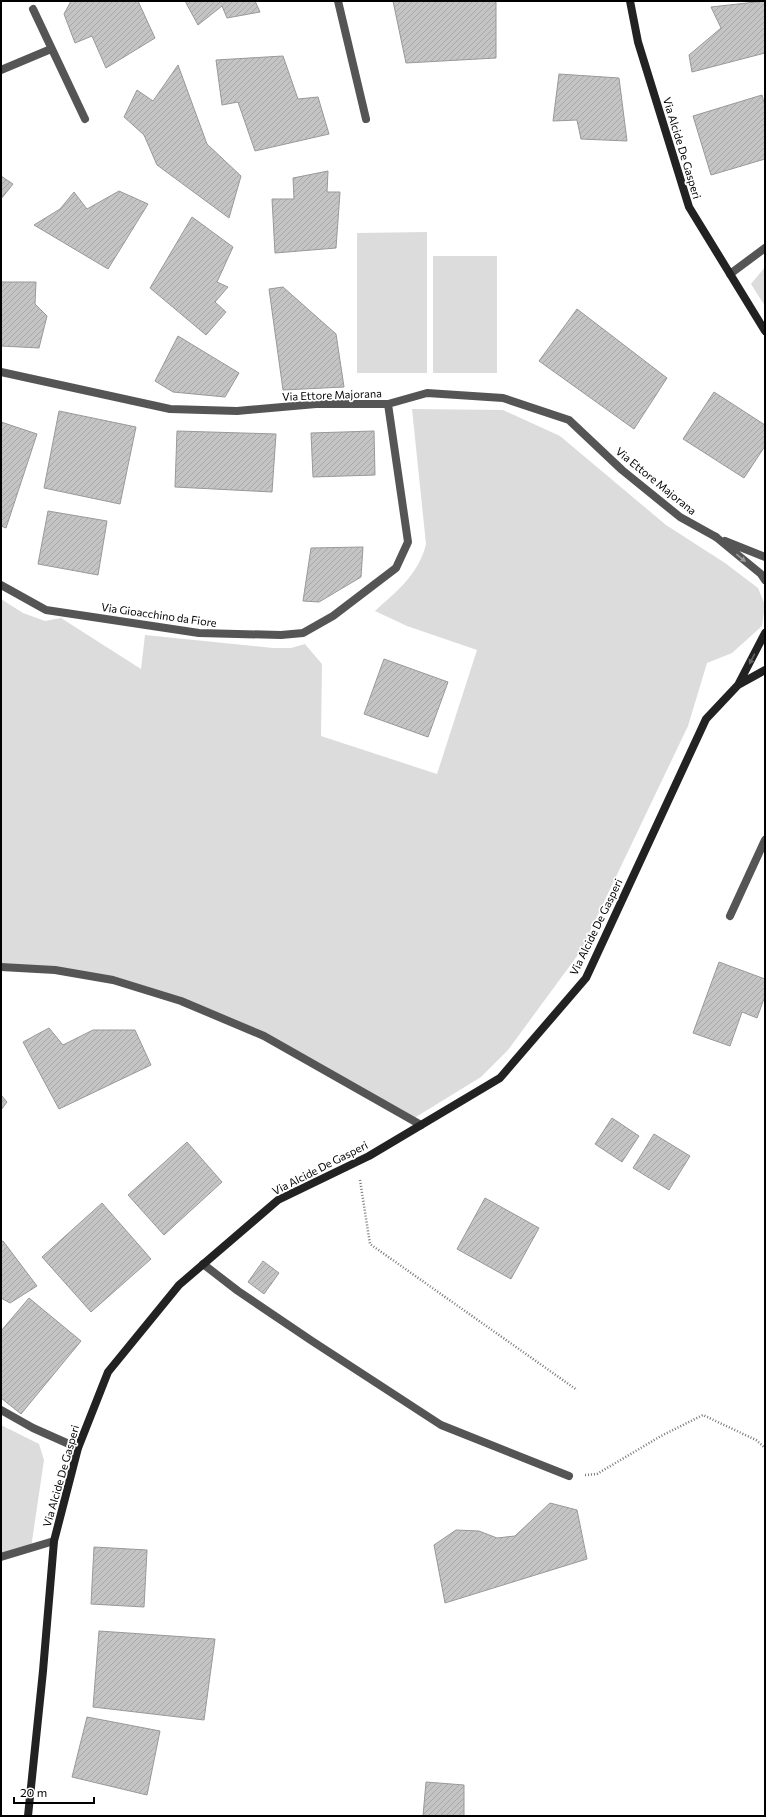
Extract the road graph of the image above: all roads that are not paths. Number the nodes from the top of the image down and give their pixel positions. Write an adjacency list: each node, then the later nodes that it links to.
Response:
1 (338, 1): 7 (street)
2 (630, 1): 9 (main road, Via Alcide De Gasperi)
3 (33, 9): 4 (street)
4 (51, 49): 5 (street); 6 (street)
5 (1, 70)
6 (86, 119)
7 (366, 119)
8 (765, 248): 9 (street)
9 (730, 274): 10 (main road, Via Alcide De Gasperi)
10 (765, 331)
11 (1, 372): 12 (street, Via Ettore Majorana)
12 (388, 404): 13 (street, Via Ettore Majorana); 16 (street, Via Gioacchino da Fiore)
13 (716, 537): 14 (street); 15 (street, one-way to 15)
14 (765, 557)
15 (765, 580)
16 (1, 585)
17 (765, 633): 19 (main road, Via Alcide De Gasperi, one-way to 19)
18 (765, 670): 19 (main road)
19 (738, 685): 23 (main road, Via Alcide De Gasperi)
20 (765, 840): 21 (street)
21 (730, 916)
22 (1, 967): 23 (street)
23 (421, 1125): 24 (main road, Via Alcide De Gasperi)
24 (203, 1264): 26 (main road, Via Alcide De Gasperi); 27 (street)
25 (1, 1410): 26 (street)
26 (78, 1448): 28 (main road, Via Alcide De Gasperi)
27 (569, 1476)
28 (54, 1540): 29 (street); 30 (main road, Via Alcide De Gasperi)
29 (1, 1557)
30 (28, 1816)

